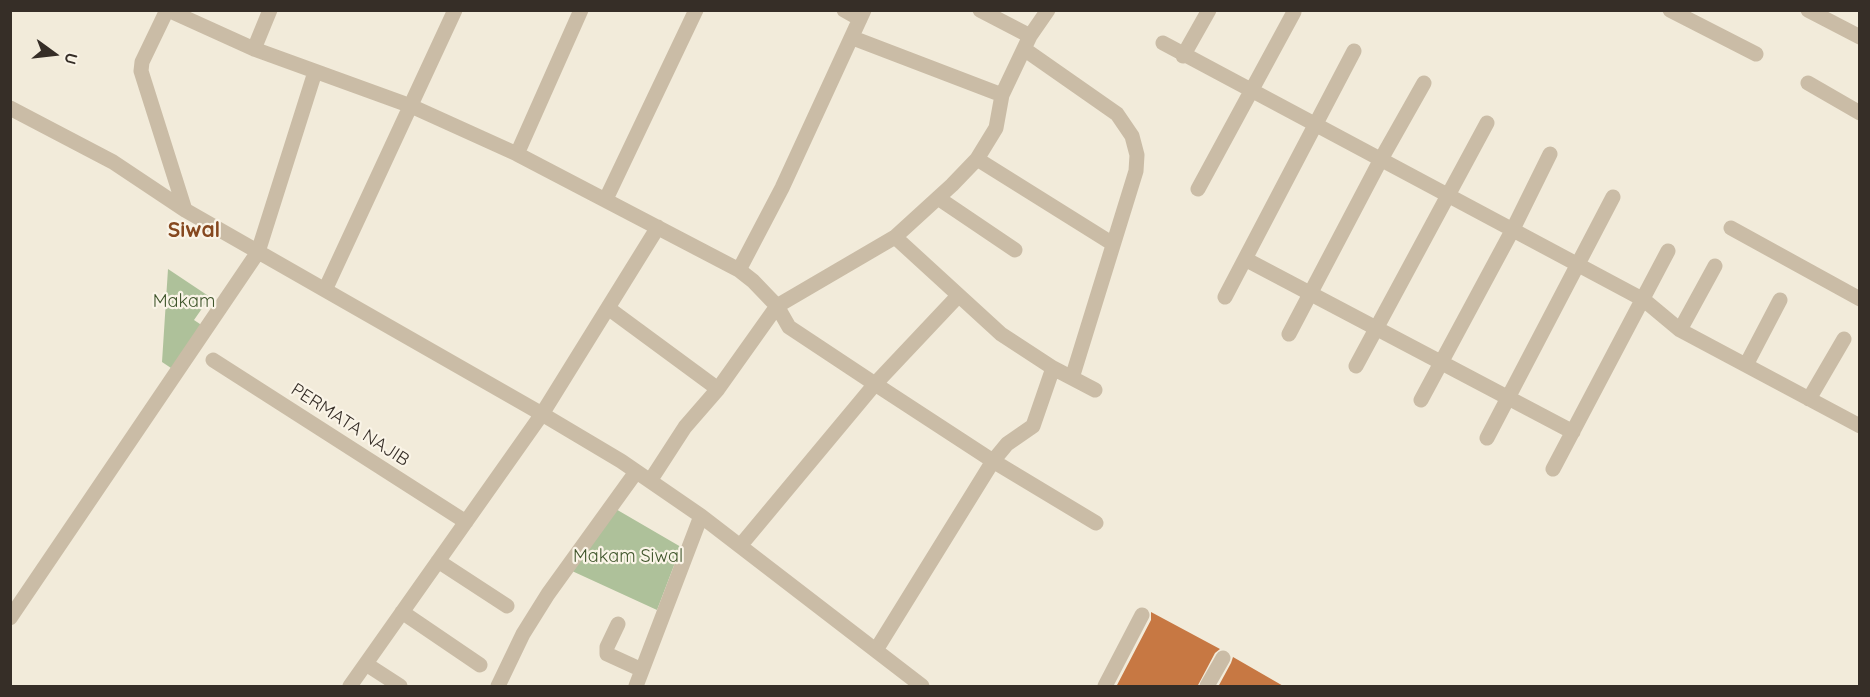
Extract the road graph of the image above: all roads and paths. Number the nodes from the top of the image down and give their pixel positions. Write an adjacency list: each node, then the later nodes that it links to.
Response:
1 (168, 10): 18 (street); 41 (street)
2 (270, 10): 18 (street)
3 (454, 10): 27 (street)
4 (581, 10): 32 (street)
5 (696, 10): 40 (street)
6 (844, 10): 13 (street)
7 (980, 10): 16 (street)
8 (1048, 10): 16 (street)
9 (1209, 10): 21 (street)
10 (1670, 10): 20 (street)
11 (1808, 10): 14 (street)
12 (1294, 12): 25 (street)
13 (862, 15): 15 (street)
14 (1860, 37)
15 (853, 38): 26 (street); 53 (street)
16 (1027, 43): 26 (street); 46 (street)
17 (1162, 43): 21 (street)
18 (254, 49): 22 (street)
19 (1354, 51): 31 (street)
20 (1756, 54)
21 (1184, 56): 25 (street)
22 (315, 72): 27 (street); 49 (street)
23 (1424, 83): 35 (street)
24 (1808, 83): 29 (street)
25 (1251, 92): 31 (street); 36 (street)
26 (1002, 94): 34 (street)
27 (411, 106): 32 (street); 54 (street)
28 (10, 108): 41 (street)
29 (1860, 113)
30 (1487, 123): 37 (street)
31 (1314, 125): 35 (street); 50 (street)
32 (517, 154): 40 (street)
33 (1550, 154): 44 (street)
34 (976, 159): 39 (street); 46 (street)
35 (1380, 161): 37 (street); 55 (street)
36 (1198, 189)
37 (1447, 196): 44 (street); 63 (street)
38 (1613, 197): 51 (street)
39 (938, 198): 45 (street); 47 (street)
40 (606, 199): 42 (street)
41 (185, 210): 49 (street)
42 (658, 227): 53 (street); 62 (street)
43 (1731, 228): 58 (street)
44 (1513, 229): 51 (street); 68 (street)
45 (895, 237): 56 (street); 61 (street)
46 (1113, 244): 72 (street)
47 (1015, 250)
48 (1668, 251): 59 (street)
49 (258, 252): 54 (street); 95 (street)
50 (1245, 259): 55 (street); 57 (street)
51 (1578, 265): 59 (street); 76 (street)
52 (1715, 266): 64 (street)
53 (739, 270): 61 (street)
54 (325, 290): 79 (street)
55 (1310, 293): 63 (street); 65 (street)
56 (957, 296): 71 (street); 73 (street)
57 (1225, 297)
58 (1860, 299)
59 (1644, 300): 64 (street); 81 (street)
60 (1780, 300): 69 (street)
61 (777, 306): 73 (street); 74 (street)
62 (608, 308): 74 (street); 79 (street)
63 (1376, 328): 68 (street); 70 (street)
64 (1680, 330): 69 (street)
65 (1289, 334)
66 (1844, 339): 77 (street)
67 (213, 360): 88 (street, PERMATA NAJIB)
68 (1441, 363): 76 (street); 78 (street)
69 (1746, 365): 77 (street)
70 (1356, 366)
71 (1053, 369): 72 (street); 83 (street)
72 (1072, 378): 75 (street)
73 (875, 384): 83 (street); 90 (street)
74 (718, 389): 86 (street)
75 (1095, 390)
76 (1508, 398): 81 (street); 82 (street)
77 (1809, 399): 80 (street)
78 (1421, 400)
79 (542, 414): 85 (street); 88 (street)
80 (1860, 426)
81 (1573, 432): 84 (street)
82 (1487, 438)
83 (993, 461): 89 (street); 97 (street)
84 (1553, 469)
85 (636, 472): 86 (street); 104 (street)
86 (650, 481): 87 (street)
87 (700, 516): 90 (street); 101 (street)
88 (466, 522): 91 (street)
89 (1096, 523)
90 (740, 546): 97 (street)
91 (438, 561): 92 (street); 93 (street)
92 (507, 606)
93 (402, 612): 99 (street); 100 (street)
94 (1142, 615): 107 (street)
95 (10, 618)
96 (618, 624): 101 (street)
97 (876, 650): 106 (street)
98 (1223, 658): 108 (street)
99 (366, 664): 102 (street); 103 (street)
100 (480, 665)
101 (642, 670): 105 (street)
102 (350, 687)
103 (400, 687)
104 (498, 687)
105 (636, 687)
106 (922, 687)
107 (1105, 687)
108 (1207, 687)

